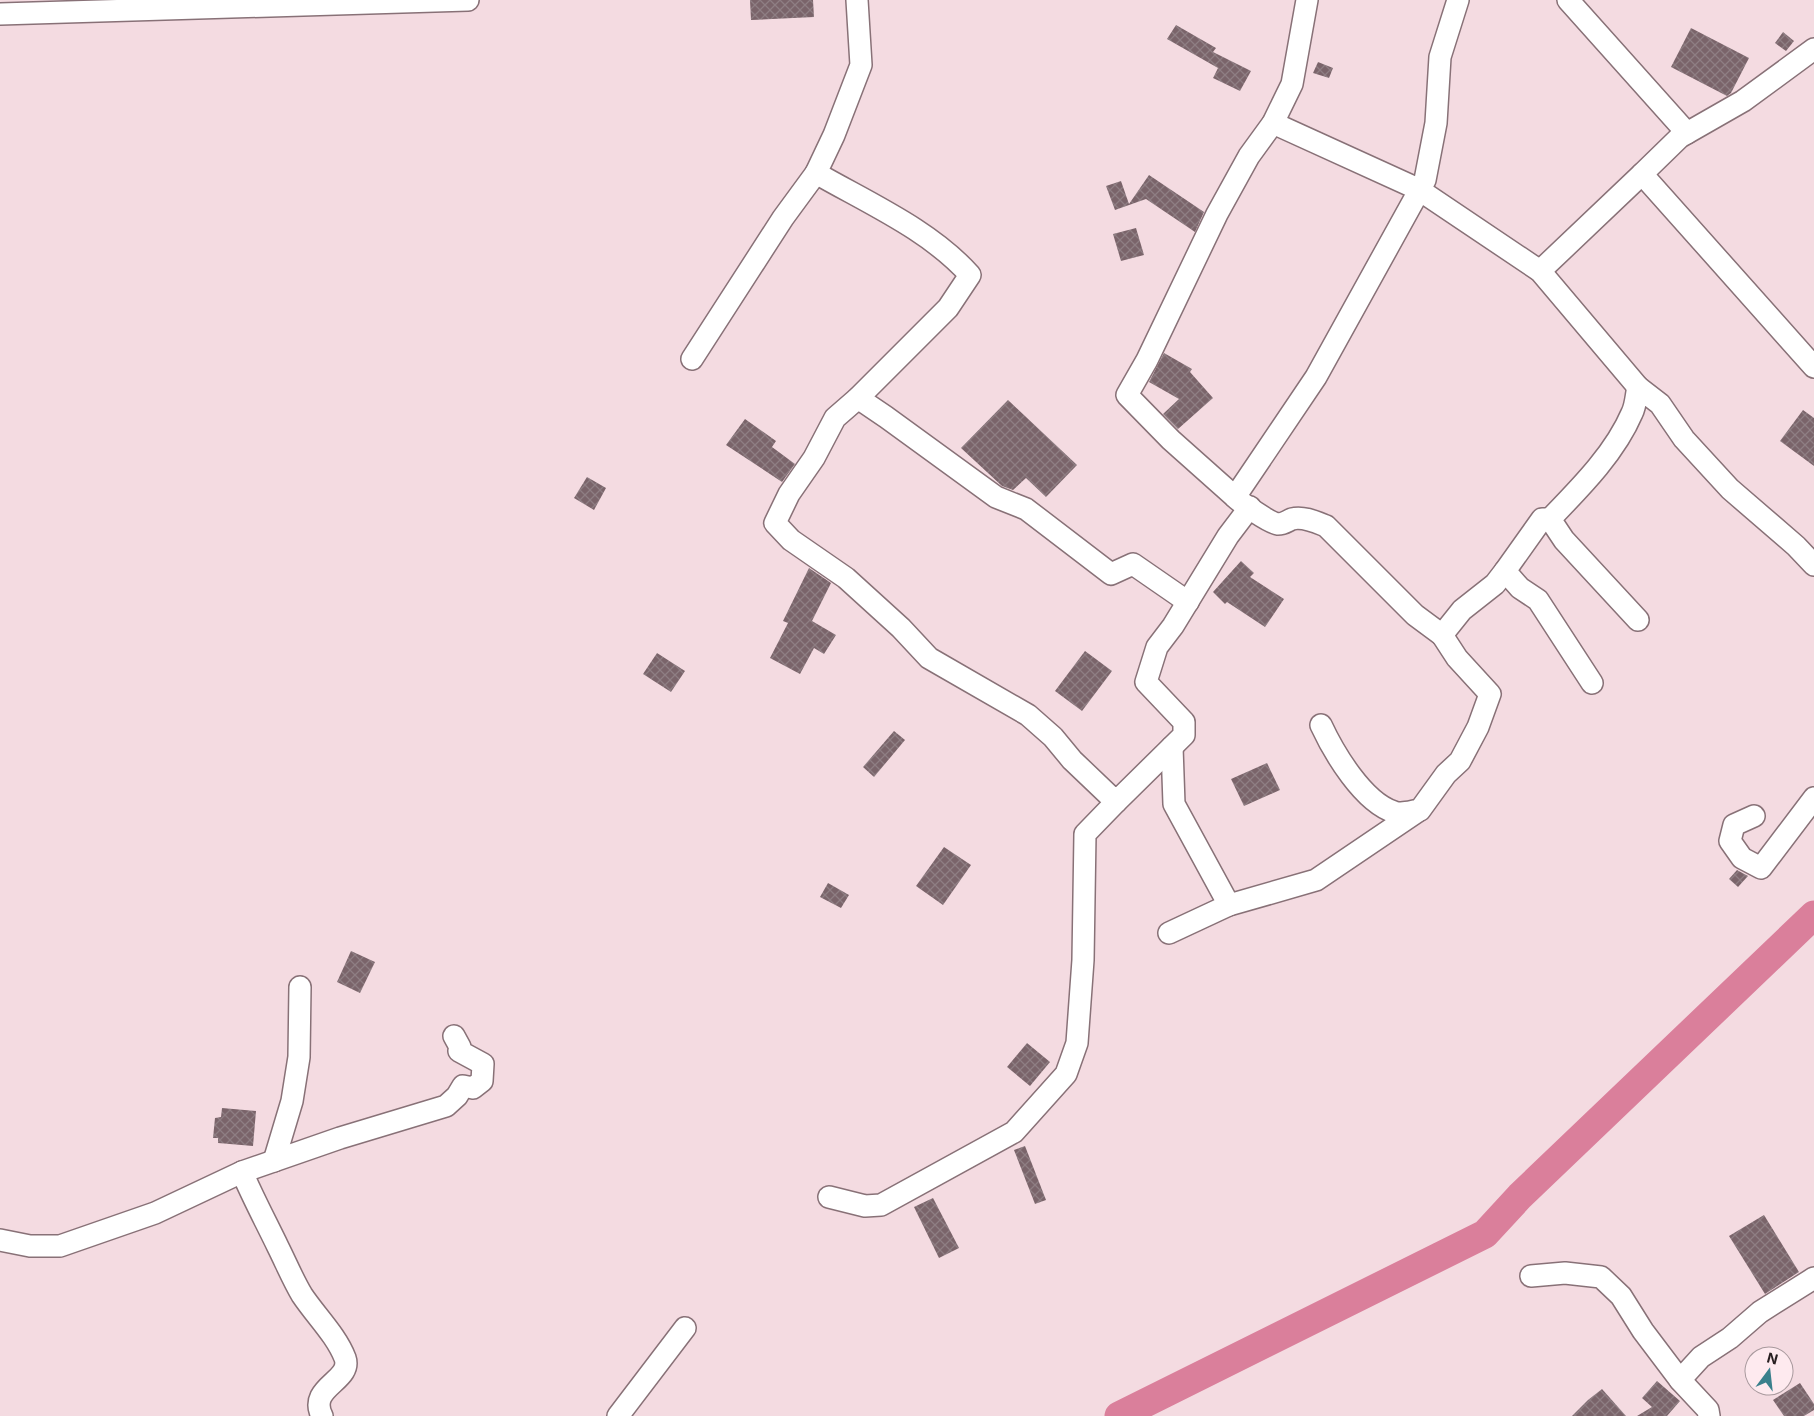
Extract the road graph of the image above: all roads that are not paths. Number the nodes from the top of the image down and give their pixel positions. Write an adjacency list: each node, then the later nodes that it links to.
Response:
1 (468, 0): 6 (street)
2 (857, 0): 10 (street)
3 (1306, 0): 8 (street)
4 (1458, 0): 12 (street)
5 (1568, 0): 9 (street)
6 (0, 14)
7 (1814, 49): 9 (street)
8 (1273, 123): 12 (street); 18 (street)
9 (1687, 133): 11 (street)
10 (816, 173): 14 (street); 17 (street)
11 (1642, 174): 13 (street); 15 (street)
12 (1418, 189): 13 (street); 18 (street)
13 (1540, 271): 16 (street)
14 (692, 359)
15 (1814, 367)
16 (1638, 386): 19 (street); 20 (street)
17 (858, 398): 22 (street); 29 (street)
18 (1242, 502): 22 (street); 24 (street)
19 (1550, 519): 21 (street); 23 (street)
20 (1814, 566)
21 (1505, 570): 24 (street); 25 (street)
22 (1188, 602): 27 (street)
23 (1638, 620)
24 (1442, 635): 30 (street)
25 (1592, 683)
26 (1321, 725): 30 (street)
27 (1172, 748): 29 (street); 32 (street)
28 (1814, 798): 31 (street)
29 (1116, 802): 38 (street)
30 (1420, 810): 32 (street)
31 (1754, 816)
32 (1229, 905): 33 (street)
33 (1170, 933)
34 (300, 987): 36 (street)
35 (454, 1036): 36 (street)
36 (274, 1161): 37 (street)
37 (242, 1172): 39 (street); 44 (street)
38 (829, 1197)
39 (0, 1240)
40 (1531, 1276): 43 (street)
41 (1814, 1278): 43 (street)
42 (685, 1328): 45 (street)
43 (1680, 1380): 46 (street)
44 (322, 1416)
45 (618, 1416)
46 (1709, 1416)

